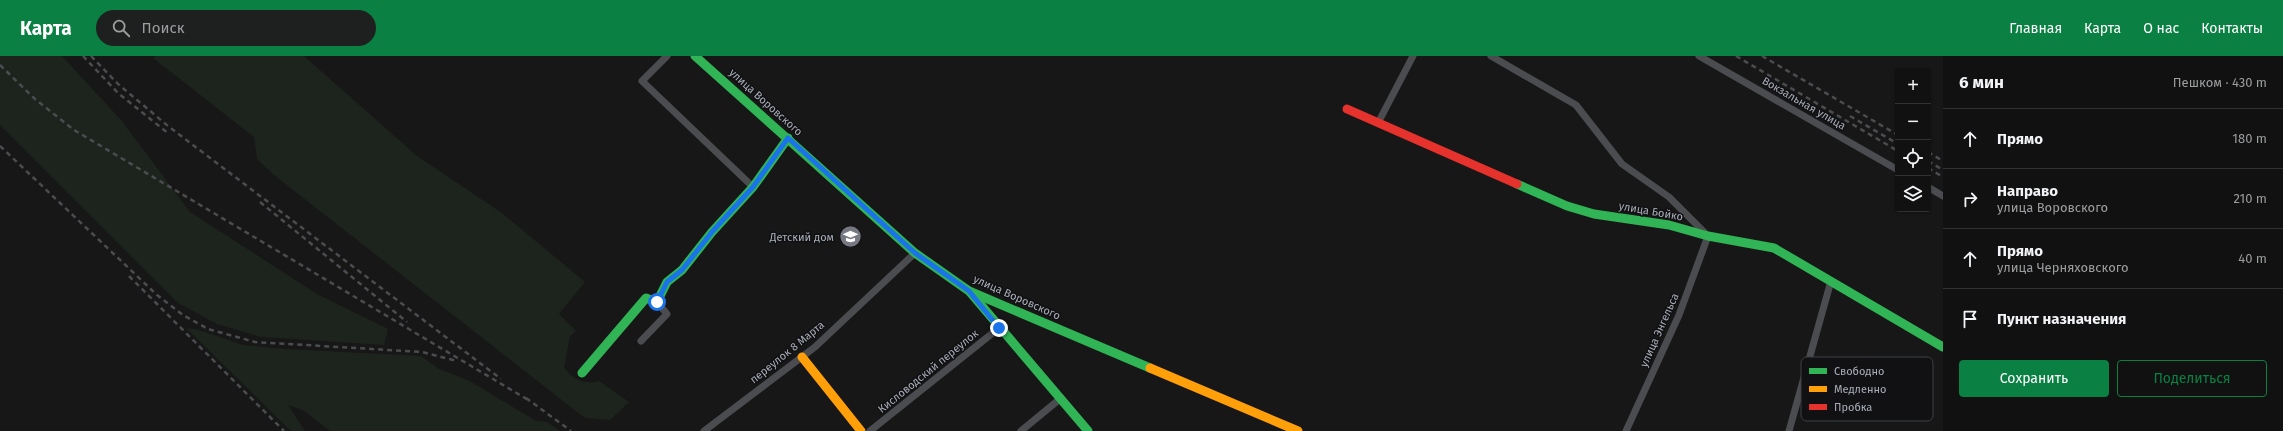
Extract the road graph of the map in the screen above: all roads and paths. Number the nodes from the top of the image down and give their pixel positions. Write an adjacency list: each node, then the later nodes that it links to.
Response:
1 (667, 56): 10 (street)
2 (695, 56): 8 (street, улица Воровского)
3 (1413, 56): 7 (street)
4 (1491, 56): 13 (street)
5 (1699, 56): 9 (street, Вокзальная улица)
6 (1347, 109): 7 (street, улица Бойко)
7 (1378, 123): 13 (street, улица Бойко)
8 (788, 138): 10 (street); 14 (street, улица Воровского)
9 (1895, 168)
10 (753, 187): 17 (street)
11 (1931, 189): 12 (street)
12 (1943, 196)
13 (1708, 236): 15 (street, улица Бойко); 32 (street, улица Энгельса)
14 (915, 253): 16 (street, улица Воровского); 22 (street, переулок 8 Марта)
15 (1831, 281): 20 (street, улица Бойко); 21 (street)
16 (969, 291): 18 (street); 31 (street, улица Воровского)
17 (657, 302): 19 (street); 23 (street)
18 (999, 328): 25 (street); 28 (street, Кисловодский переулок)
19 (641, 341)
20 (1943, 347)
21 (1810, 357)
22 (802, 358): 26 (street, переулок 8 Марта); 27 (street)
23 (582, 374)
24 (1801, 388): 33 (street)
25 (1061, 398): 29 (street); 30 (street)
26 (704, 431)
27 (861, 431)
28 (870, 431)
29 (1021, 431)
30 (1088, 431)
31 (1298, 431)
32 (1626, 431)
33 (1789, 431)

